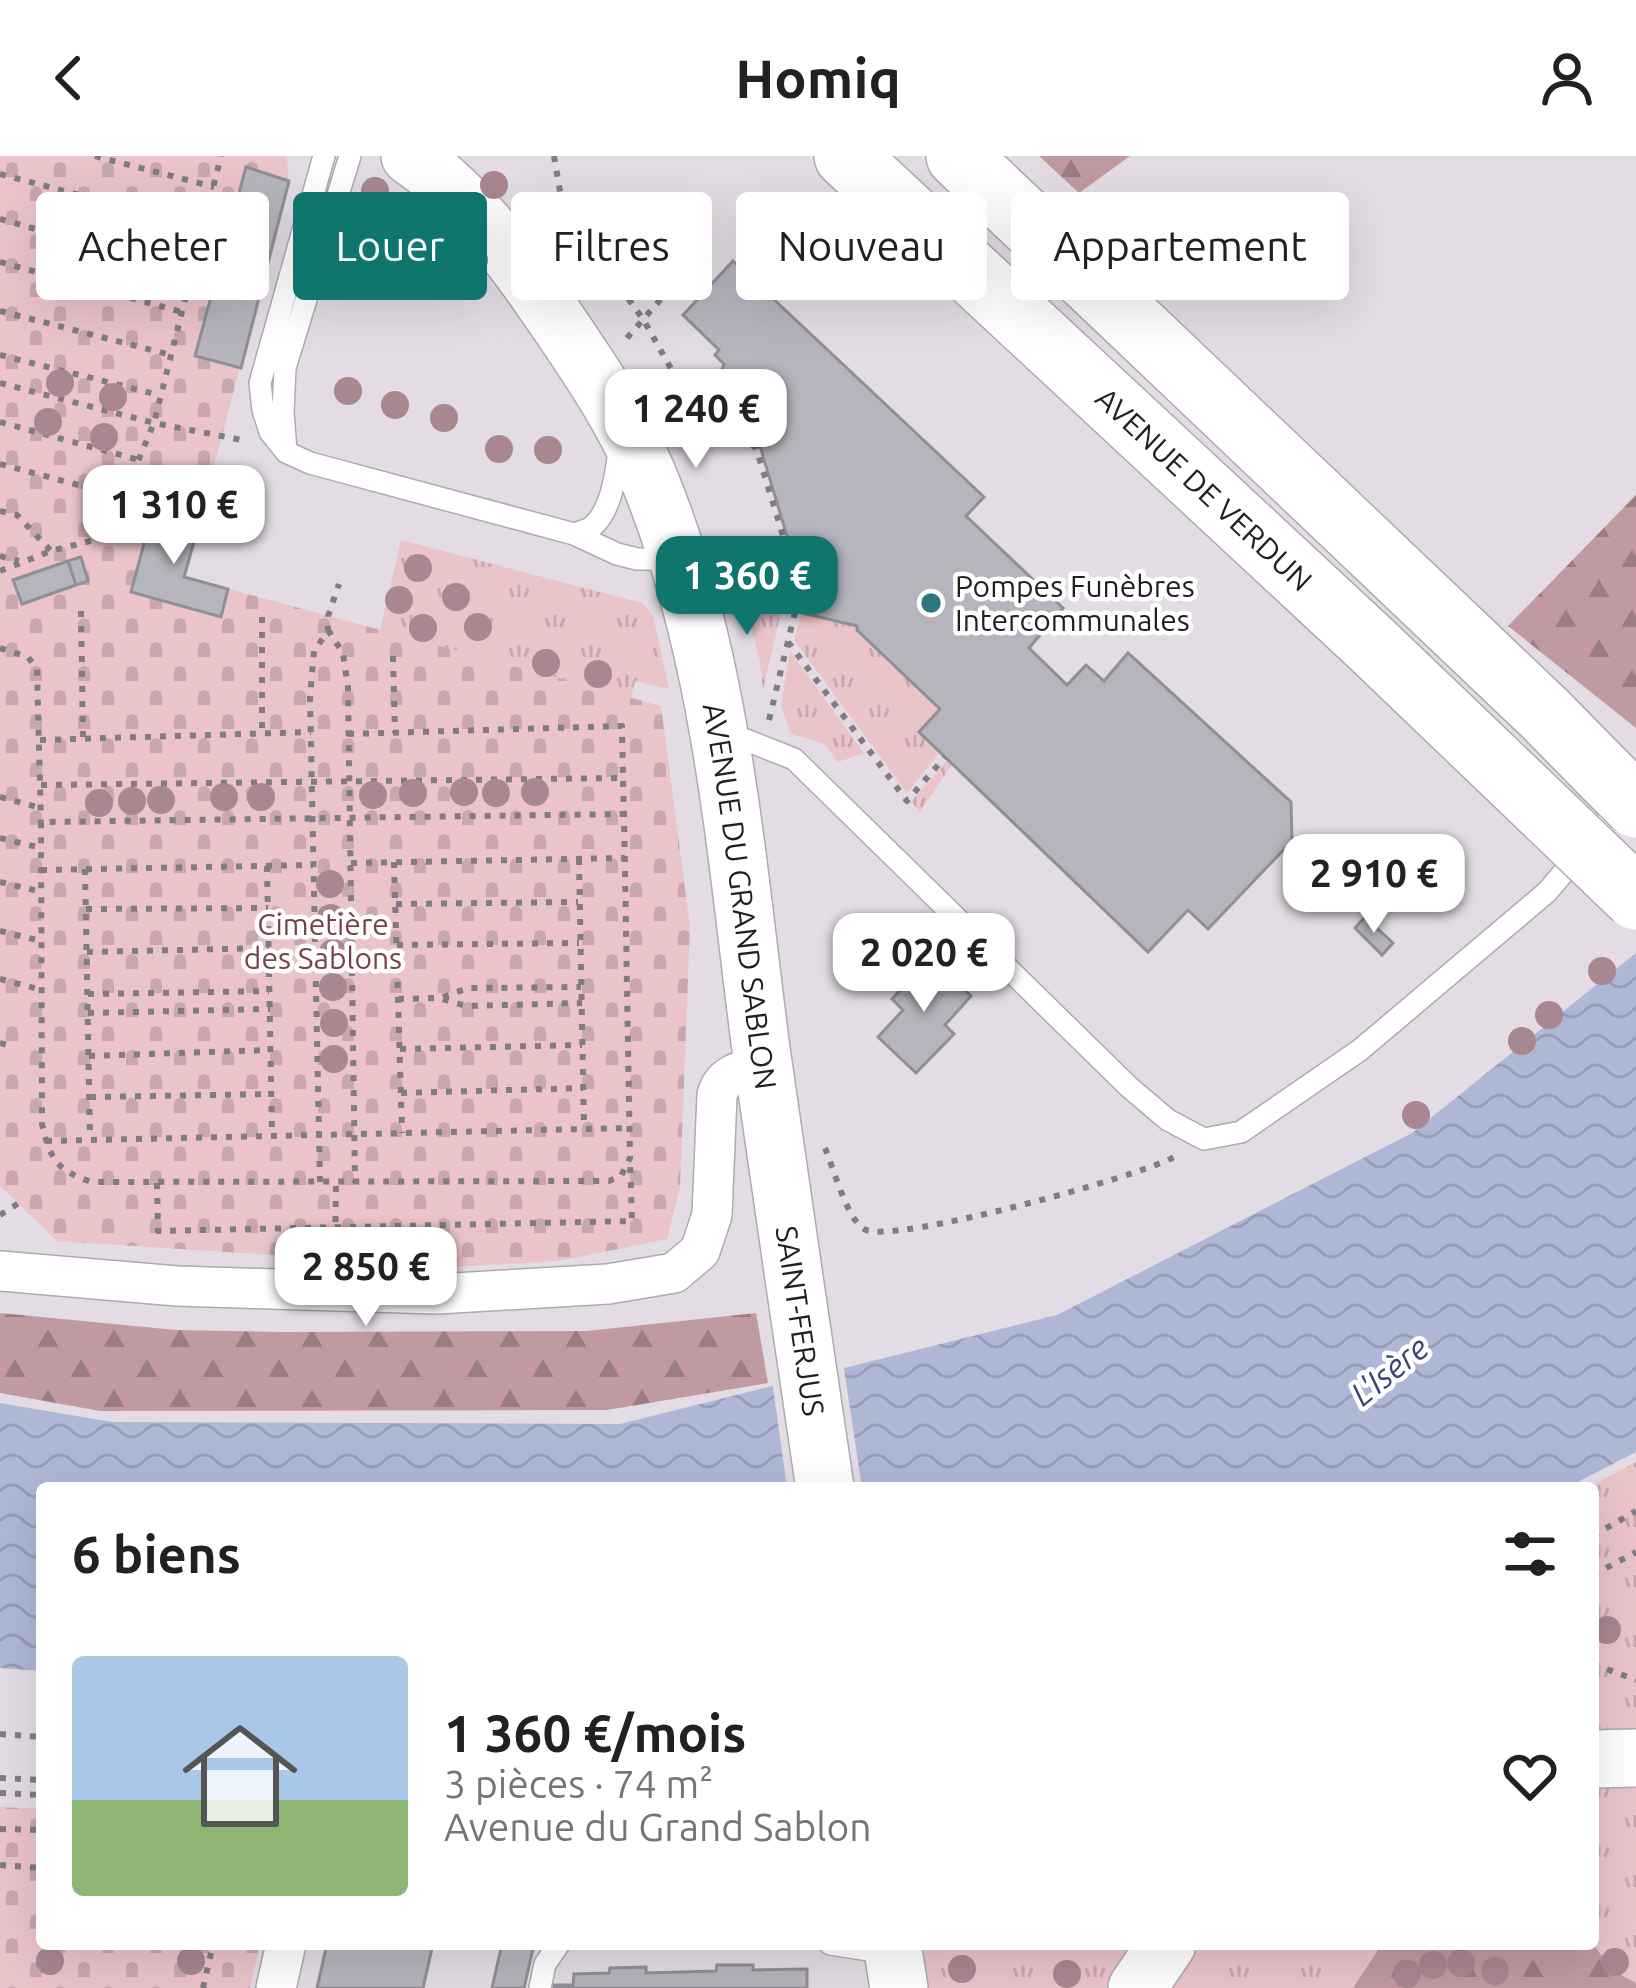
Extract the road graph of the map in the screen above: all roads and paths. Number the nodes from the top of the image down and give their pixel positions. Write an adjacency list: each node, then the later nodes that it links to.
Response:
1 (95, 156): 10 (path)
2 (221, 156): 10 (path)
3 (324, 156): 29 (lane)
4 (350, 156): 29 (lane)
5 (410, 156): 28 (street, AVENUE DU GRAND SABLON)
6 (554, 156): 20 (path)
7 (846, 156): 80 (main road, AVENUE DE VERDUN, bridge)
8 (958, 156): 61 (main road)
9 (0, 174): 11 (path)
10 (214, 187): 12 (path)
11 (68, 192)
12 (213, 192)
13 (0, 219): 14 (path)
14 (36, 229)
15 (0, 262): 19 (path)
16 (185, 300): 19 (path)
17 (661, 300): 20 (path)
18 (0, 311): 23 (path)
19 (182, 312): 23 (path)
20 (644, 320): 21 (path); 42 (path)
21 (628, 338)
22 (0, 355): 25 (path)
23 (171, 356): 25 (path)
24 (0, 383): 27 (path)
25 (161, 396): 27 (path)
26 (0, 422): 30 (path)
27 (154, 423): 29 (path); 30 (path)
28 (623, 428): 34 (lane); 40 (street, AVENUE DU GRAND SABLON)
29 (286, 452): 34 (lane)
30 (139, 460): 32 (path)
31 (0, 464): 32 (path)
32 (124, 497): 36 (path)
33 (0, 511): 36 (path)
34 (574, 534): 40 (lane)
35 (799, 546): 42 (path)
36 (50, 550): 38 (path)
37 (0, 556): 38 (path)
38 (19, 561): 39 (path)
39 (0, 571)
40 (683, 575): 42 (path); 55 (street, AVENUE DU GRAND SABLON)
41 (339, 584): 45 (path)
42 (800, 591): 46 (path)
43 (81, 611): 53 (path)
44 (262, 617): 51 (path)
45 (328, 630): 49 (path); 52 (path)
46 (788, 642): 55 (path); 56 (path)
47 (0, 648): 54 (path)
48 (393, 656): 50 (path)
49 (310, 732): 51 (path); 59 (path)
50 (395, 733): 52 (path); 57 (path)
51 (262, 734): 53 (path)
52 (348, 734): 58 (path)
53 (83, 739): 54 (path)
54 (40, 740): 60 (path)
55 (741, 746): 105 (street, AVENUE DU GRAND SABLON); 117 (lane)
56 (945, 757)
57 (623, 778): 58 (path); 64 (path)
58 (349, 779): 59 (path); 66 (path)
59 (311, 781): 60 (path); 65 (path)
60 (41, 785): 63 (path)
61 (1626, 790): 117 (lane)
62 (0, 797): 63 (path)
63 (41, 808): 67 (path)
64 (624, 814): 66 (path); 70 (path)
65 (312, 818): 66 (path); 67 (path); 75 (path)
66 (350, 818): 73 (path)
67 (41, 822): 69 (path)
68 (0, 838): 69 (path)
69 (41, 848): 77 (path)
70 (625, 858): 71 (path); 110 (path)
71 (578, 859): 72 (path); 81 (path)
72 (394, 862): 73 (path); 82 (path)
73 (351, 863): 114 (path)
74 (267, 866): 75 (path); 76 (path); 83 (path)
75 (313, 866): 113 (path)
76 (85, 869): 77 (path); 84 (path)
77 (41, 870): 79 (path)
78 (0, 882): 79 (path)
79 (42, 892): 86 (path)
80 (1636, 898)
81 (580, 902): 82 (path); 87 (path)
82 (396, 904): 88 (path)
83 (268, 908): 84 (path); 89 (path)
84 (86, 909): 90 (path)
85 (0, 931): 86 (path)
86 (41, 941): 93 (path)
87 (580, 944): 88 (path); 92 (path)
88 (397, 945): 97 (path)
89 (269, 948): 90 (path); 94 (path)
90 (87, 952): 95 (path)
91 (0, 979): 93 (path)
92 (581, 987): 96 (path); 98 (path)
93 (42, 990): 118 (path)
94 (269, 991): 95 (path); 99 (path)
95 (88, 994): 100 (path)
96 (439, 998): 97 (path); 98 (path)
97 (398, 999): 102 (path)
98 (582, 1003): 101 (path)
99 (270, 1009): 100 (path); 103 (path)
100 (88, 1013): 104 (path)
101 (582, 1045): 102 (path); 106 (path)
102 (400, 1049): 107 (path)
103 (270, 1050): 104 (path); 108 (path)
104 (89, 1056): 109 (path)
105 (764, 1066): 119 (street, AVENUE DU GRAND SABLON); 129 (street)
106 (584, 1088): 107 (path); 111 (path)
107 (401, 1093): 112 (path)
108 (272, 1094): 109 (path); 115 (path)
109 (90, 1097): 116 (path)
110 (629, 1128): 111 (path); 120 (path)
111 (584, 1129): 112 (path)
112 (402, 1132): 114 (path)
113 (320, 1134): 114 (path); 115 (path); 121 (path)
114 (355, 1134): 124 (path)
115 (272, 1135): 116 (path)
116 (91, 1139): 118 (path)
117 (1204, 1139): 119 (path)
118 (46, 1141): 122 (path)
119 (798, 1144): 130 (street, SAINT-FERJUS)
120 (630, 1158): 124 (path); 127 (path)
121 (320, 1182): 122 (path); 123 (path)
122 (157, 1183): 127 (path)
123 (336, 1183): 124 (path); 127 (path)
124 (355, 1183)
125 (20, 1203): 126 (path)
126 (0, 1214)
127 (335, 1228): 128 (path)
128 (334, 1252)
129 (0, 1271)
130 (825, 1482)
131 (1636, 1511): 132 (path)
132 (1599, 1533)
133 (1636, 1552): 134 (path)
134 (1599, 1572)
135 (1599, 1666): 136 (path)
136 (1636, 1680)
137 (0, 1735): 138 (path)
138 (36, 1737)
139 (1636, 1758): 140 (street)
140 (1599, 1759)
141 (0, 1778): 142 (path)
142 (36, 1780)
143 (0, 1792): 144 (path)
144 (36, 1795)
145 (0, 1829): 146 (path)
146 (36, 1830)
147 (0, 1865): 148 (path)
148 (36, 1868)
149 (212, 1950): 155 (path)
150 (285, 1950): 156 (street)
151 (555, 1950): 157 (lane)
152 (852, 1950): 154 (lane)
153 (1163, 1950): 158 (street)
154 (895, 1962)
155 (203, 1988)
156 (276, 1988)
157 (540, 1988)
158 (1137, 1988)

